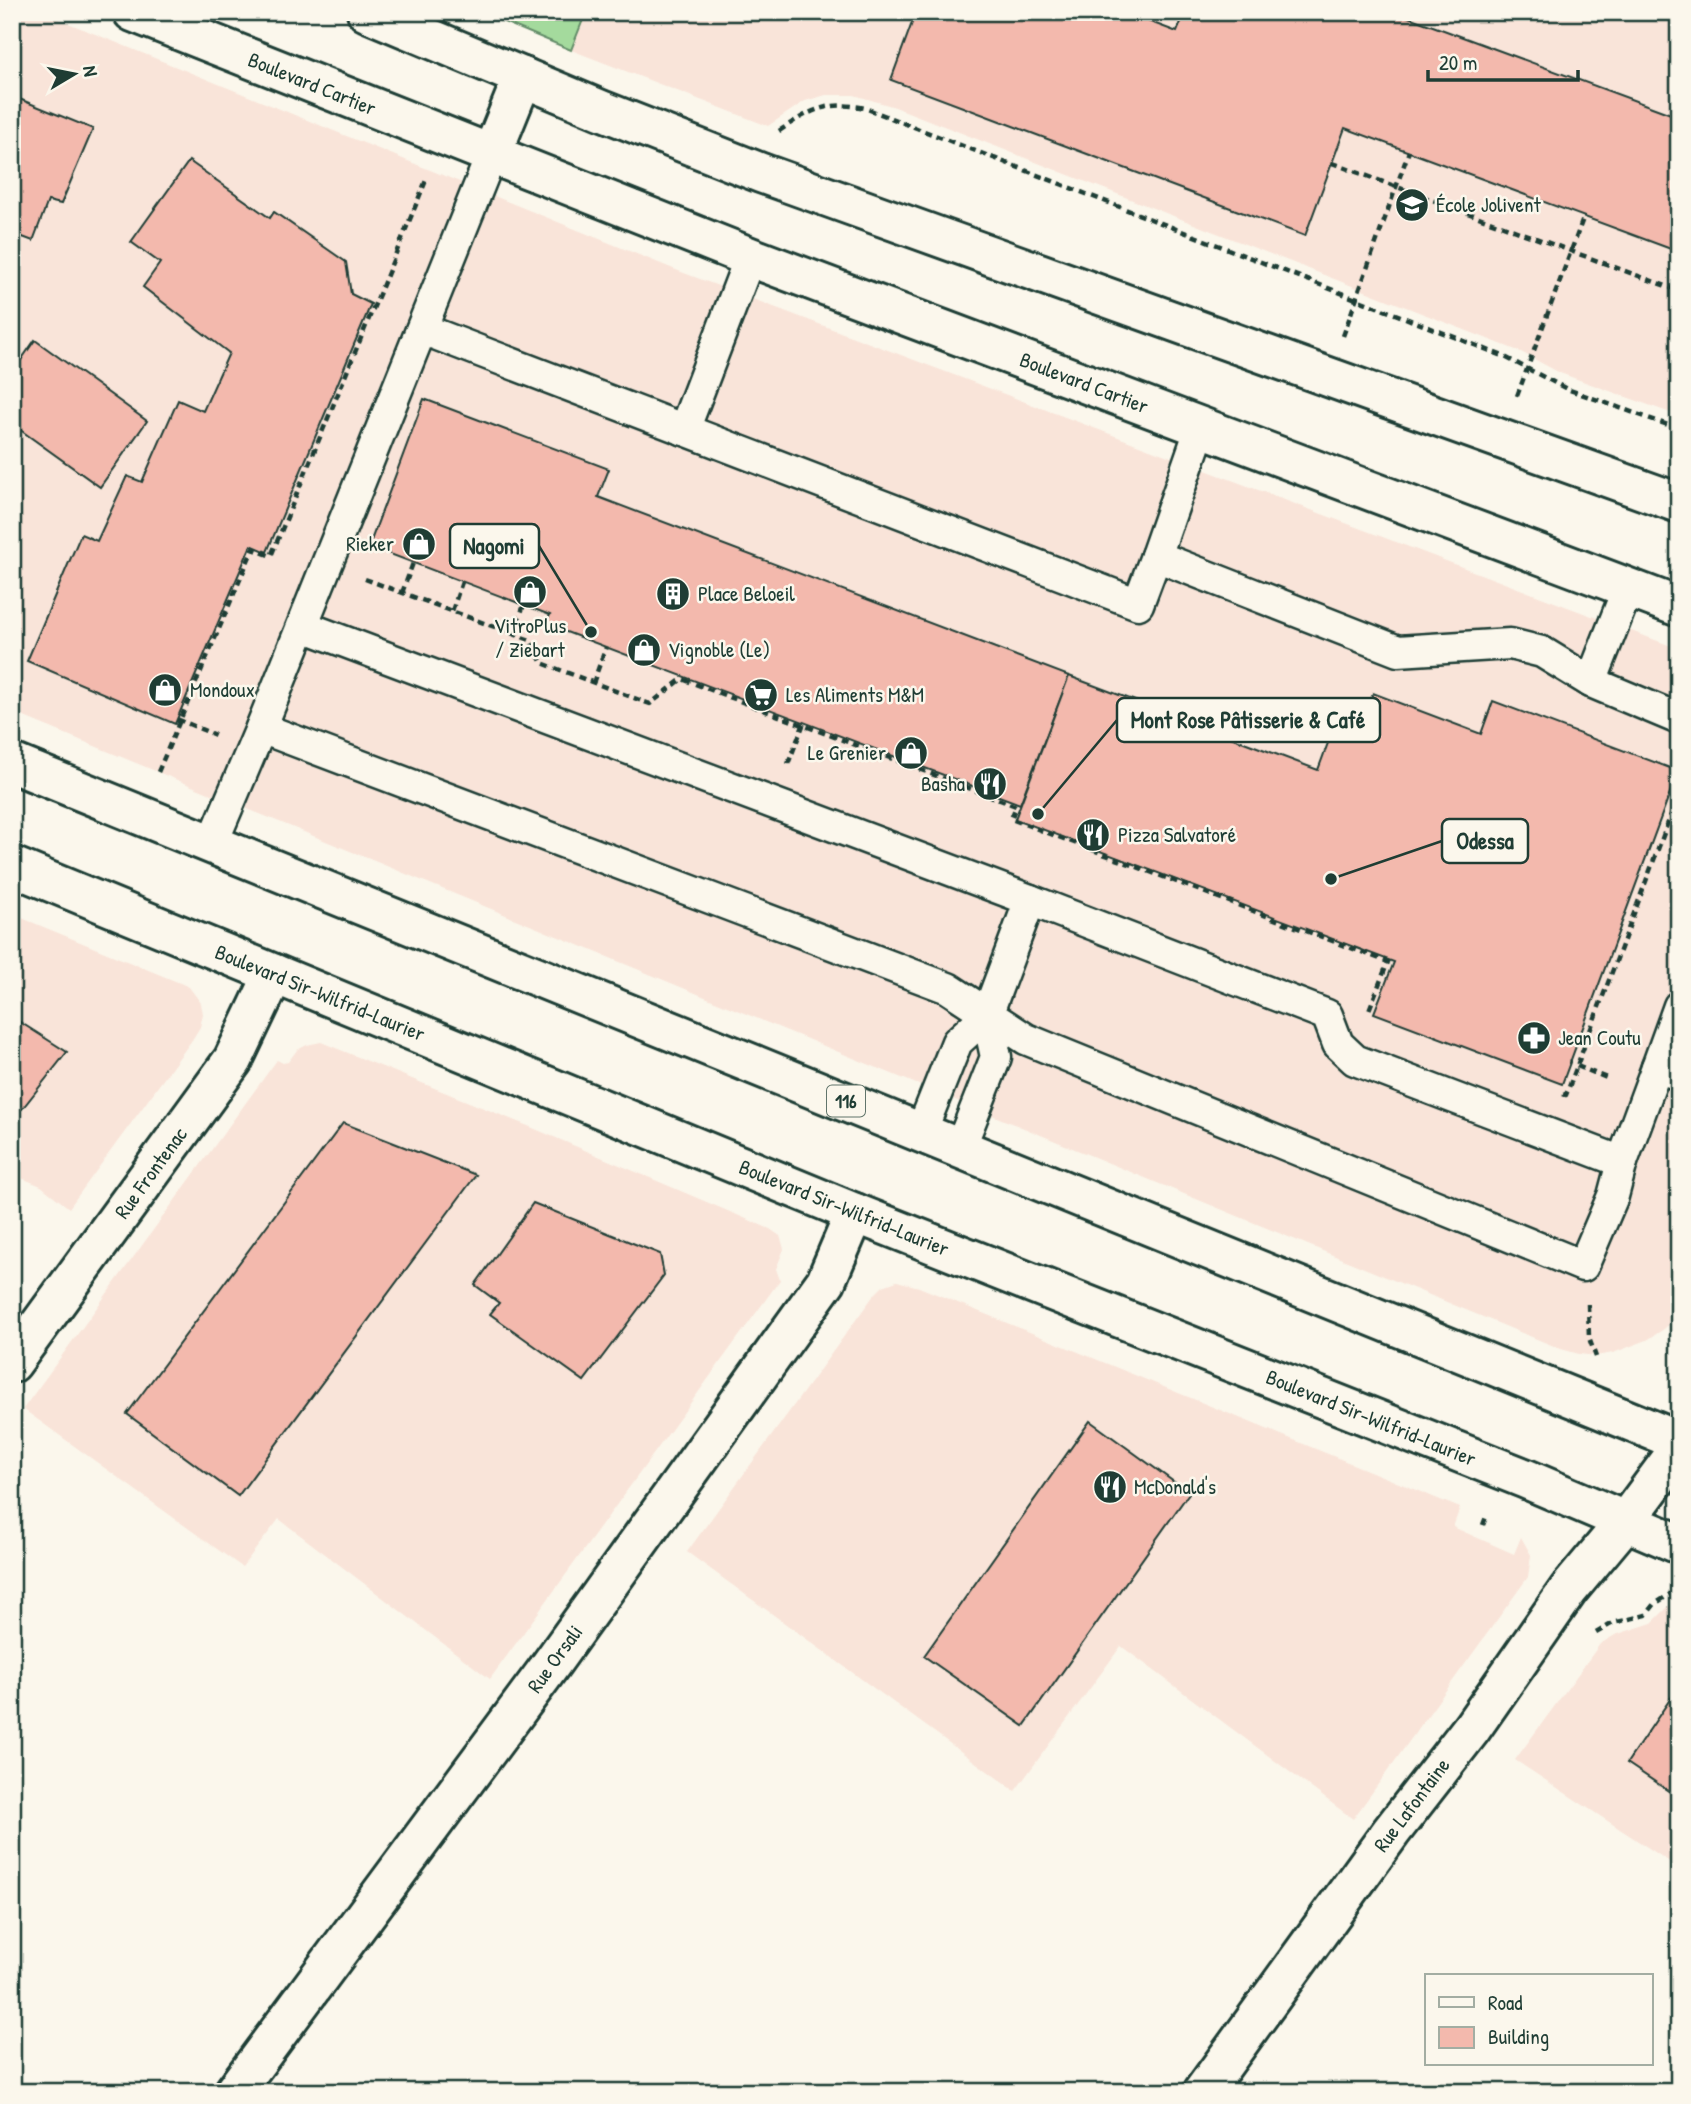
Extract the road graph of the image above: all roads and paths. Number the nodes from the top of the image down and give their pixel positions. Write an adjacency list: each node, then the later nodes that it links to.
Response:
1 (133, 12): 5 (street, Boulevard Cartier)
2 (367, 12): 3 (street)
3 (523, 77): 5 (street); 6 (street)
4 (1409, 151): 9 (path)
5 (491, 156): 12 (street, Boulevard Cartier); 15 (lane)
6 (734, 162): 14 (path); 22 (street)
7 (1332, 163): 9 (path)
8 (431, 168): 38 (path)
9 (1397, 187): 11 (path); 14 (path)
10 (1584, 216): 11 (path)
11 (1572, 251): 13 (path); 17 (path)
12 (750, 257): 19 (street, Boulevard Cartier); 21 (lane)
13 (1679, 276)
14 (1357, 298): 16 (path); 17 (path)
15 (422, 329): 21 (lane); 32 (lane)
16 (1339, 346)
17 (1528, 368): 18 (path); 20 (path)
18 (1516, 400)
19 (1201, 427): 23 (lane); 27 (street, Boulevard Cartier)
20 (1679, 429)
21 (684, 430): 23 (lane)
22 (1679, 503)
23 (1156, 556): 36 (lane)
24 (413, 563): 28 (path)
25 (359, 576): 28 (path)
26 (462, 582): 31 (path)
27 (1628, 588): 30 (street, Boulevard Cartier); 36 (lane)
28 (402, 593): 31 (path)
29 (524, 605): 33 (path)
30 (1679, 607)
31 (452, 611): 33 (path)
32 (303, 626): 40 (lane); 48 (lane)
33 (513, 634): 35 (path)
34 (606, 647): 35 (path)
35 (593, 682): 39 (path)
36 (1591, 682): 37 (lane)
37 (1679, 719)
38 (178, 720): 41 (path); 44 (path)
39 (804, 724): 43 (path); 52 (path)
40 (261, 728): 46 (lane); 51 (lane)
41 (222, 738)
42 (12, 763): 46 (street, 116)
43 (786, 769)
44 (156, 777)
45 (1679, 793): 53 (path)
46 (212, 844): 57 (street, 116)
47 (12, 866): 49 (street, Boulevard Sir-Wilfrid-Laurier)
48 (1030, 900): 51 (lane); 59 (lane)
49 (274, 974): 60 (street, Boulevard Sir-Wilfrid-Laurier); 63 (street, Rue Frontenac)
50 (1679, 1006): 54 (lane)
51 (987, 1014): 57 (lane); 58 (lane); 61 (lane)
52 (1367, 1018)
53 (1577, 1066): 55 (path); 56 (path)
54 (1668, 1071): 59 (lane)
55 (1611, 1080)
56 (1554, 1090)
57 (921, 1132): 58 (street, 116)
58 (960, 1148): 64 (street, 116)
59 (1622, 1162): 61 (lane)
60 (855, 1213): 67 (street, Boulevard Sir-Wilfrid-Laurier); 70 (street, Rue Orsali)
61 (1583, 1266): 62 (path)
62 (1598, 1361)
63 (12, 1363)
64 (1679, 1441)
65 (1679, 1449): 67 (street, Rue Lafontaine)
66 (1487, 1514): 68 (path)
67 (1625, 1522): 69 (street, Boulevard Sir-Wilfrid-Laurier); 71 (street, Rue Lafontaine)
68 (1483, 1525)
69 (1679, 1544)
70 (234, 2092)
71 (1203, 2092)

